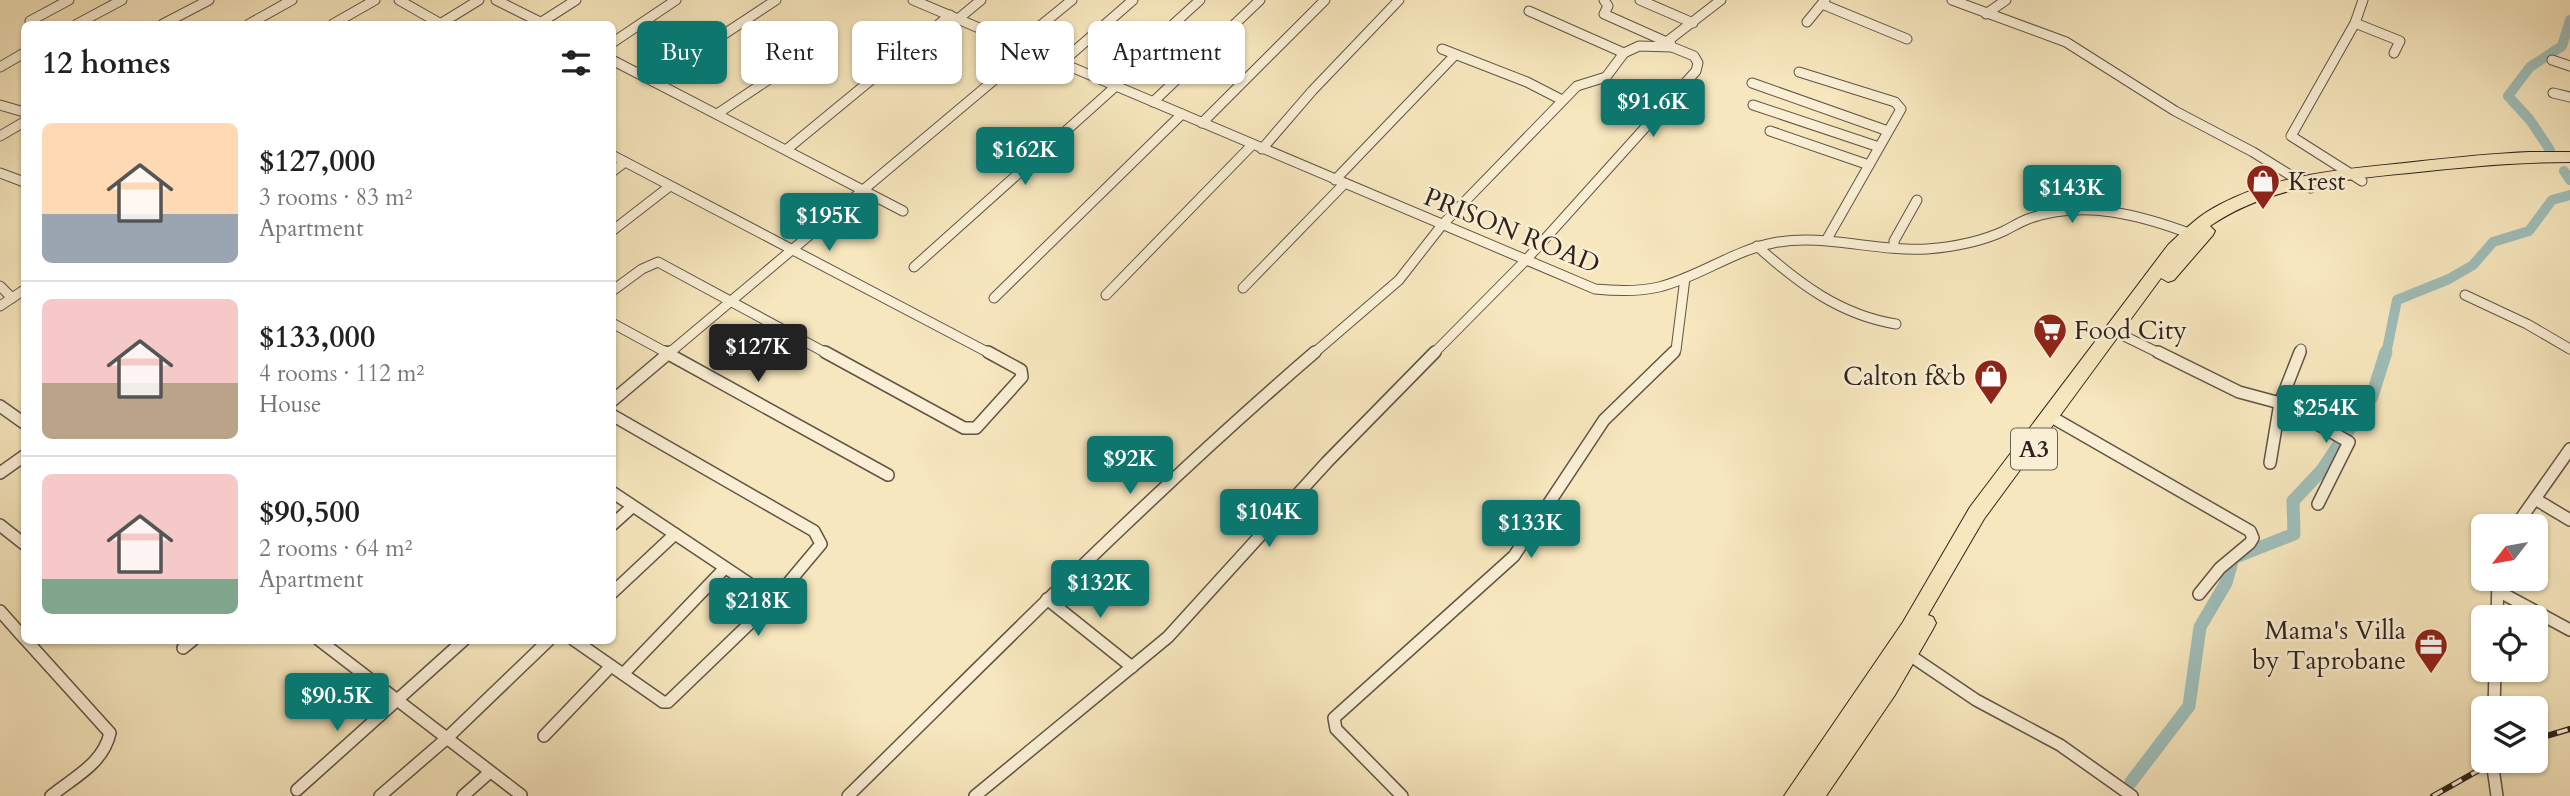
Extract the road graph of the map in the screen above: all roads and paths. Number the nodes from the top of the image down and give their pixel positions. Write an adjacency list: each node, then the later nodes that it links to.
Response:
1 (69, 0): 30 (street)
2 (122, 0): 31 (street)
3 (209, 0): 32 (street)
4 (292, 0): 33 (street)
5 (375, 0): 34 (street)
6 (400, 0): 35 (street)
7 (479, 0): 36 (street)
8 (496, 0): 37 (street)
9 (576, 0): 38 (street)
10 (676, 0): 47 (street)
11 (776, 0): 45 (street)
12 (913, 0): 29 (street, PRISON ROAD)
13 (981, 0): 29 (street)
14 (1072, 0): 39 (street)
15 (1133, 0): 50 (street)
16 (1200, 0): 40 (street)
17 (1259, 0): 69 (street)
18 (1325, 0): 77 (street)
19 (1399, 0): 82 (street)
20 (1604, 0): 48 (street)
21 (1640, 0): 42 (street)
22 (1721, 0): 42 (street)
23 (1952, 0): 28 (street)
24 (2006, 0): 28 (street)
25 (2363, 0): 43 (street)
26 (1824, 2): 41 (street); 46 (street)
27 (1529, 11): 51 (street)
28 (1986, 14): 95 (street)
29 (954, 17): 44 (street, PRISON ROAD); 84 (street)
30 (30, 21)
31 (83, 21)
32 (169, 21)
33 (254, 21)
34 (337, 21)
35 (436, 21)
36 (446, 21)
37 (536, 21)
38 (546, 21)
39 (1046, 21)
40 (1178, 21)
41 (1807, 22)
42 (1693, 23): 48 (street)
43 (2355, 23): 52 (street); 92 (street)
44 (976, 26)
45 (727, 32)
46 (1908, 39)
47 (616, 40)
48 (1670, 45): 51 (street); 107 (street)
49 (1442, 49): 54 (street)
50 (1074, 52)
51 (1623, 53): 68 (street)
52 (2394, 53)
53 (21, 55): 58 (street)
54 (1455, 55): 68 (street); 94 (street)
55 (2552, 60): 57 (street)
56 (616, 62): 60 (street)
57 (2570, 66)
58 (0, 67)
59 (1800, 72): 80 (street)
60 (637, 73)
61 (1752, 83): 80 (street)
62 (659, 84): 75 (street)
63 (762, 84): 75 (street)
64 (991, 84): 97 (street)
65 (1112, 84): 69 (street, PRISON ROAD); 108 (street)
66 (2553, 93): 67 (street)
67 (2570, 97)
68 (1562, 100): 100 (street)
69 (1153, 102): 76 (street, PRISON ROAD)
70 (21, 104): 73 (street)
71 (0, 105): 73 (street)
72 (1753, 105): 83 (street)
73 (13, 108): 74 (street)
74 (21, 111)
75 (717, 114): 84 (street)
76 (1182, 114): 77 (street, PRISON ROAD); 117 (street)
77 (1202, 123): 82 (street, PRISON ROAD)
78 (21, 124): 81 (street)
79 (1770, 131): 89 (street)
80 (1888, 131): 83 (street)
81 (0, 136)
82 (1257, 147): 94 (street, PRISON ROAD); 114 (street)
83 (1879, 147): 89 (street)
84 (786, 150): 97 (street)
85 (616, 157): 87 (street)
86 (2570, 157): 92 (highway, A3)
87 (625, 162): 90 (street); 96 (street)
88 (2570, 164): 92 (highway, A3)
89 (1869, 165): 103 (street)
90 (616, 169)
91 (0, 173): 93 (street)
92 (2357, 178): 95 (highway, A3)
93 (21, 181)
94 (1339, 182): 100 (street, PRISON ROAD); 112 (street)
95 (2305, 185): 102 (highway, A3)
96 (670, 186): 101 (street); 106 (street)
97 (867, 191): 99 (street); 106 (street)
98 (1917, 200): 105 (street)
99 (903, 211)
100 (1442, 225): 107 (street, PRISON ROAD); 152 (street)
101 (616, 228)
102 (2194, 235): 105 (street, PRISON ROAD); 122 (highway, A3); 179 (highway, A3)
103 (1828, 239): 104 (street, PRISON ROAD); 105 (street, PRISON ROAD)
104 (1757, 246): 109 (street, PRISON ROAD); 120 (street)
105 (1894, 247)
106 (793, 252): 118 (street); 118 (street)
107 (1525, 261): 109 (street, PRISON ROAD); 164 (street)
108 (914, 267)
109 (1685, 278): 178 (street)
110 (0, 286): 116 (street)
111 (616, 288): 118 (street)
112 (1242, 288)
113 (21, 292): 116 (street)
114 (1105, 295)
115 (2465, 295): 124 (street)
116 (12, 298): 119 (street)
117 (994, 298)
118 (730, 300): 125 (street)
119 (0, 306)
120 (1896, 324)
121 (616, 325): 125 (street)
122 (2122, 335): 127 (street); 130 (highway, A3)
123 (2301, 349): 127 (street)
124 (2570, 349)
125 (670, 353): 126 (street); 137 (street)
126 (616, 398)
127 (2280, 402): 134 (street); 140 (street)
128 (0, 406): 131 (street)
129 (616, 417): 153 (street)
130 (2055, 419): 151 (street); 162 (highway, A3)
131 (21, 422)
132 (2570, 449): 135 (street)
133 (21, 458): 136 (street)
134 (2270, 463)
135 (2567, 464): 139 (street)
136 (0, 473)
137 (888, 475)
138 (616, 495): 141 (street)
139 (2535, 499): 142 (street); 143 (street)
140 (2318, 504)
141 (632, 507): 144 (street); 146 (street)
142 (2524, 514)
143 (2570, 520)
144 (616, 522)
145 (0, 526): 147 (street)
146 (675, 534): 148 (street); 149 (street)
147 (21, 542)
148 (725, 568): 153 (street); 165 (street)
149 (616, 589)
150 (2509, 592): 155 (street)
151 (2199, 594)
152 (1047, 599): 164 (street); 176 (street)
153 (774, 600): 165 (street)
154 (0, 611): 156 (street)
155 (2570, 630)
156 (21, 635)
157 (30, 644): 173 (street)
158 (324, 644): 166 (street)
159 (460, 644): 166 (street)
160 (545, 644): 168 (street)
161 (580, 644): 163 (street)
162 (1908, 654): 180 (highway, A3); 181 (street)
163 (611, 666): 165 (street); 167 (street)
164 (1132, 667): 177 (street)
165 (623, 674)
166 (398, 701): 168 (street); 171 (street)
167 (544, 736)
168 (446, 739): 169 (street); 174 (street)
169 (490, 772): 172 (street); 175 (street)
170 (2494, 773): 182 (street)
171 (297, 790)
172 (521, 795)
173 (51, 796)
174 (380, 796)
175 (463, 796)
176 (848, 796)
177 (975, 796)
178 (1402, 796)
179 (1795, 796)
180 (1814, 796)
181 (2132, 796)
182 (2497, 796)

